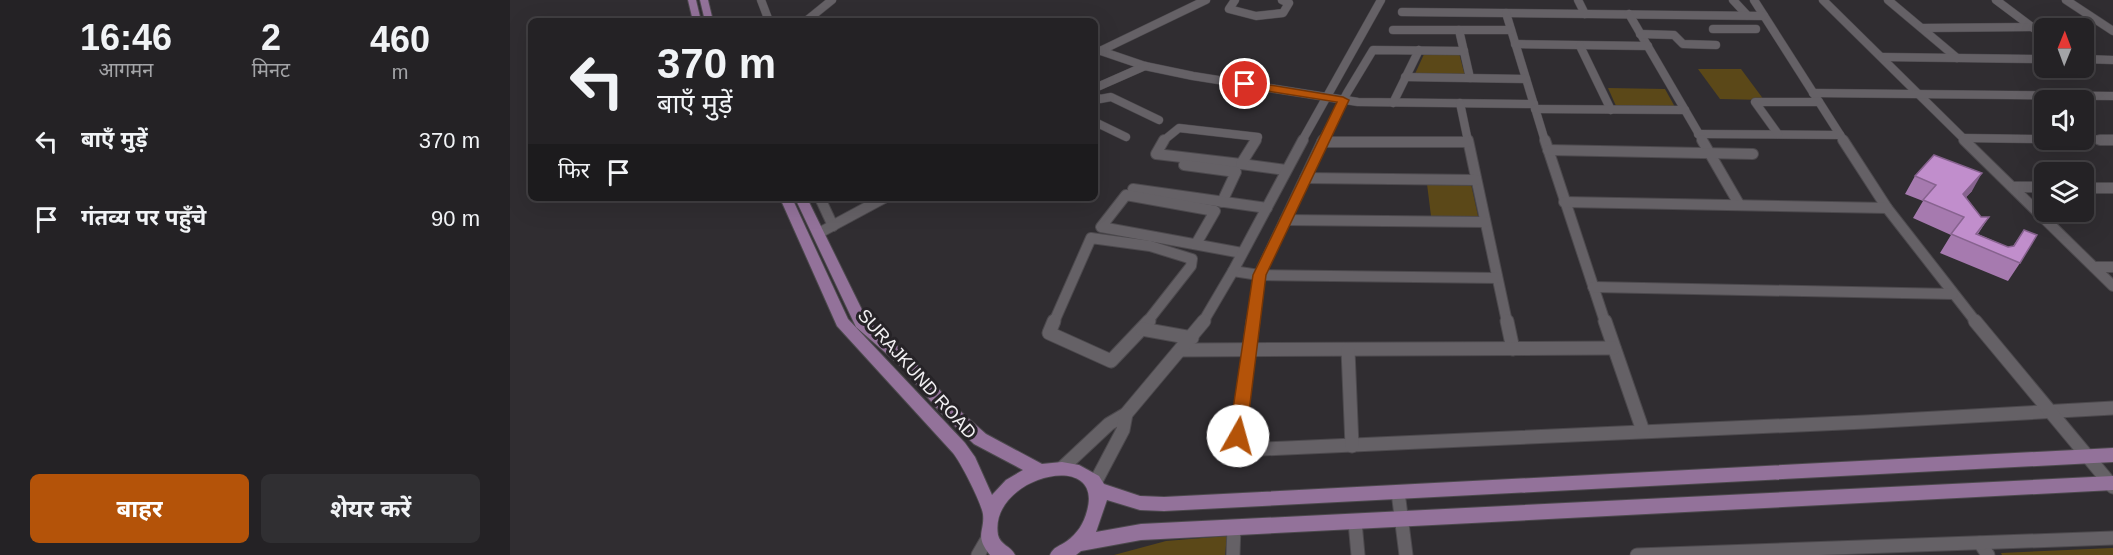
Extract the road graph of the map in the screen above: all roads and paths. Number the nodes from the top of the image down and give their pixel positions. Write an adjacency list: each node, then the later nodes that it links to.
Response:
1 (692, 0): 23 (main road)
2 (704, 0): 24 (main road)
3 (760, 0): 25 (street)
4 (832, 0): 26 (street)
5 (1206, 0): 43 (street)
6 (1234, 0): 7 (street)
7 (1282, 0)
8 (1381, 0): 59 (street)
9 (1578, 0): 19 (street)
10 (1733, 0): 21 (street)
11 (1754, 0): 22 (street)
12 (1823, 0): 47 (street)
13 (1888, 0): 30 (street)
14 (1996, 0): 29 (street)
15 (2066, 0): 27 (street)
16 (1402, 12): 17 (street)
17 (1430, 12): 18 (street); 34 (street)
18 (1506, 13): 19 (street); 36 (street)
19 (1585, 14): 20 (street)
20 (1629, 14): 21 (street); 38 (street)
21 (1747, 15): 22 (street)
22 (1764, 16): 60 (street)
23 (696, 18)
24 (708, 18)
25 (768, 18)
26 (810, 18)
27 (2099, 22): 28 (street); 37 (street)
28 (2113, 22)
29 (2032, 27): 30 (street)
30 (1922, 28): 48 (street)
31 (1713, 29): 32 (street)
32 (1756, 29)
33 (1393, 30): 34 (street)
34 (1435, 30): 35 (street)
35 (1459, 30): 36 (street); 46 (street)
36 (1511, 30): 39 (street)
37 (2113, 31)
38 (1641, 34): 40 (street); 42 (street)
39 (1515, 44): 41 (street); 55 (street)
40 (1716, 45)
41 (1580, 46): 42 (street); 66 (street)
42 (1648, 46): 67 (street)
43 (1098, 48)
44 (1098, 50): 52 (street)
45 (1419, 50): 46 (street); 53 (street); 62 (street)
46 (1464, 51): 54 (street)
47 (1882, 57): 48 (street); 57 (street)
48 (1958, 58): 49 (street)
49 (2034, 59)
50 (2094, 59): 51 (street)
51 (2113, 60)
52 (1145, 66): 56 (street); 59 (street)
53 (1405, 77): 54 (street); 63 (street)
54 (1470, 78): 55 (street)
55 (1526, 79): 65 (street)
56 (1098, 87)
57 (1919, 95): 58 (street); 60 (street); 74 (street)
58 (2113, 96)
59 (1325, 97): 62 (street); 85 (street)
60 (1816, 97): 71 (street); 72 (street)
61 (1098, 99): 68 (street)
62 (1343, 100): 63 (street); 78 (street)
63 (1394, 103): 64 (street)
64 (1460, 104): 65 (street); 79 (street)
65 (1534, 106): 66 (street); 80 (street)
66 (1611, 110): 67 (street)
67 (1685, 110): 70 (street)
68 (1159, 120)
69 (1098, 124): 73 (street)
70 (1698, 134): 71 (street); 81 (street)
71 (1778, 134): 72 (street)
72 (1840, 135): 101 (street)
73 (1125, 137)
74 (1963, 138): 75 (street); 88 (street)
75 (2034, 139)
76 (2094, 139): 77 (street)
77 (2113, 140)
78 (1322, 142): 79 (street); 86 (street)
79 (1468, 142): 87 (street)
80 (1548, 150): 81 (street); 98 (street)
81 (1709, 153): 82 (street); 99 (street)
82 (1753, 154)
83 (1161, 162): 97 (street)
84 (1241, 165): 84 (street); 85 (street)
85 (1286, 170): 100 (street)
86 (1305, 178): 87 (street); 102 (street)
87 (1476, 180): 103 (street)
88 (2013, 187): 89 (street); 107 (street)
89 (2034, 187)
90 (2094, 188): 91 (street)
91 (2113, 188)
92 (1133, 189): 97 (street)
93 (787, 201): 134 (main road, SURAJKUND ROAD)
94 (803, 201): 104 (main road, SURAJKUND ROAD)
95 (821, 201): 104 (street)
96 (879, 201): 104 (street)
97 (1222, 202): 100 (street)
98 (1564, 202): 99 (street); 113 (street)
99 (1739, 204): 101 (street)
100 (1267, 208): 106 (street)
101 (1887, 208): 114 (street)
102 (1285, 220): 103 (street); 110 (street)
103 (1485, 222): 111 (street)
104 (826, 230): 130 (main road, SURAJKUND ROAD)
105 (1196, 244): 105 (street); 106 (street)
106 (1242, 253): 109 (street)
107 (2094, 267): 108 (street); 112 (street)
108 (2113, 267)
109 (1233, 271): 110 (street); 116 (street)
110 (1259, 275): 111 (street); 120 (street)
111 (1497, 278): 118 (street)
112 (2113, 286)
113 (1593, 287): 114 (street); 117 (street)
114 (1953, 294): 123 (street)
115 (1142, 329): 115 (street); 116 (street)
116 (1192, 338): 119 (street)
117 (1614, 348): 118 (street); 125 (street)
118 (1513, 349): 121 (street)
119 (1181, 350): 120 (street); 124 (street)
120 (1248, 350): 121 (street); 126 (street)
121 (1348, 350): 126 (street)
122 (2113, 408): 123 (street)
123 (2048, 412): 125 (street); 128 (street)
124 (1126, 414): 129 (street); 132 (street)
125 (1643, 431): 126 (street)
126 (1352, 446)
127 (2113, 455): 128 (main road)
128 (2085, 456): 131 (street); 133 (main road)
129 (1062, 468): 130 (main road); 132 (main road)
130 (1040, 471): 134 (main road)
131 (2112, 484): 135 (main road)
132 (1096, 486): 133 (main road); 140 (main road)
133 (1398, 492): 135 (street)
134 (990, 511): 138 (main road)
135 (1402, 520): 136 (main road); 148 (street)
136 (1354, 522): 137 (main road); 147 (street)
137 (1234, 527): 140 (main road); 146 (street)
138 (989, 536): 143 (street); 144 (main road)
139 (2113, 538): 141 (street)
140 (1078, 544): 145 (main road)
141 (1984, 549): 142 (street)
142 (1798, 553): 149 (street)
143 (978, 555)
144 (1006, 555)
145 (1059, 555)
146 (1233, 555)
147 (1358, 555)
148 (1406, 555)
149 (1637, 555)

